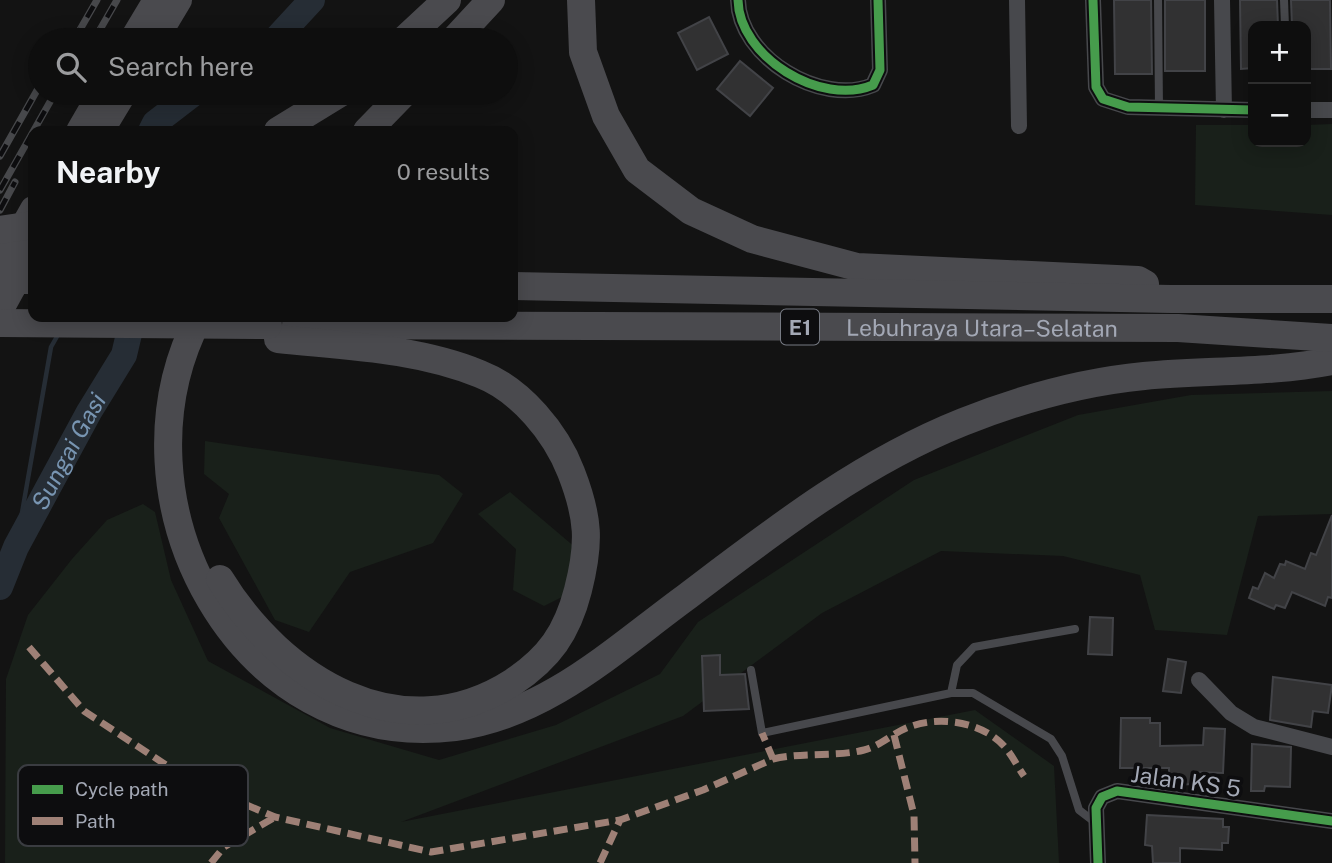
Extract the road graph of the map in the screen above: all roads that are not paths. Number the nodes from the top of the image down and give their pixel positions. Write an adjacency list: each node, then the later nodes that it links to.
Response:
1 (156, 0): 15 (highway)
2 (179, 0): 16 (highway)
3 (447, 0): 17 (highway)
4 (470, 0): 18 (highway)
5 (492, 0): 19 (highway)
6 (581, 0): 44 (highway)
7 (738, 0): 8 (street)
8 (878, 0)
9 (1017, 0): 35 (street)
10 (1093, 0): 25 (street)
11 (1158, 0): 25 (lane)
12 (1222, 0): 26 (street)
13 (1284, 0): 14 (lane)
14 (1285, 21)
15 (139, 28)
16 (162, 28)
17 (417, 28)
18 (443, 28)
19 (465, 28)
20 (95, 105): 30 (highway)
21 (117, 105): 31 (highway)
22 (320, 105): 32 (highway)
23 (369, 105): 33 (highway)
24 (392, 105): 34 (highway)
25 (1159, 108): 26 (street)
26 (1224, 110): 27 (street)
27 (1248, 110)
28 (1311, 110): 29 (street)
29 (1332, 110)
30 (82, 126)
31 (104, 126)
32 (286, 126)
33 (349, 126)
34 (372, 126)
35 (1019, 126)
36 (28, 218): 40 (highway)
37 (28, 226): 38 (highway, bridge)
38 (0, 230)
39 (28, 259): 46 (highway)
40 (0, 268)
41 (0, 280): 42 (highway, bridge)
42 (28, 280)
43 (518, 286): 44 (highway, Lebuhraya Utara–Selatan / E1)
44 (1171, 299): 45 (highway, Lebuhraya Utara–Selatan / E1)
45 (1332, 299)
46 (0, 311)
47 (197, 322): 52 (highway)
48 (213, 322): 50 (highway)
49 (0, 323): 50 (highway, Lebuhraya Utara–Selatan / E1, bridge)
50 (273, 332): 51 (highway, Lebuhraya Utara–Selatan / E1)
51 (1332, 338)
52 (1332, 361)
53 (1075, 629): 56 (lane)
54 (751, 670): 56 (lane)
55 (1199, 680): 57 (street)
56 (951, 693): 59 (lane)
57 (1332, 747)
58 (1332, 821): 59 (street, Jalan KS 5)
59 (1096, 823): 60 (street, Jalan KS 5)
60 (1098, 863)

